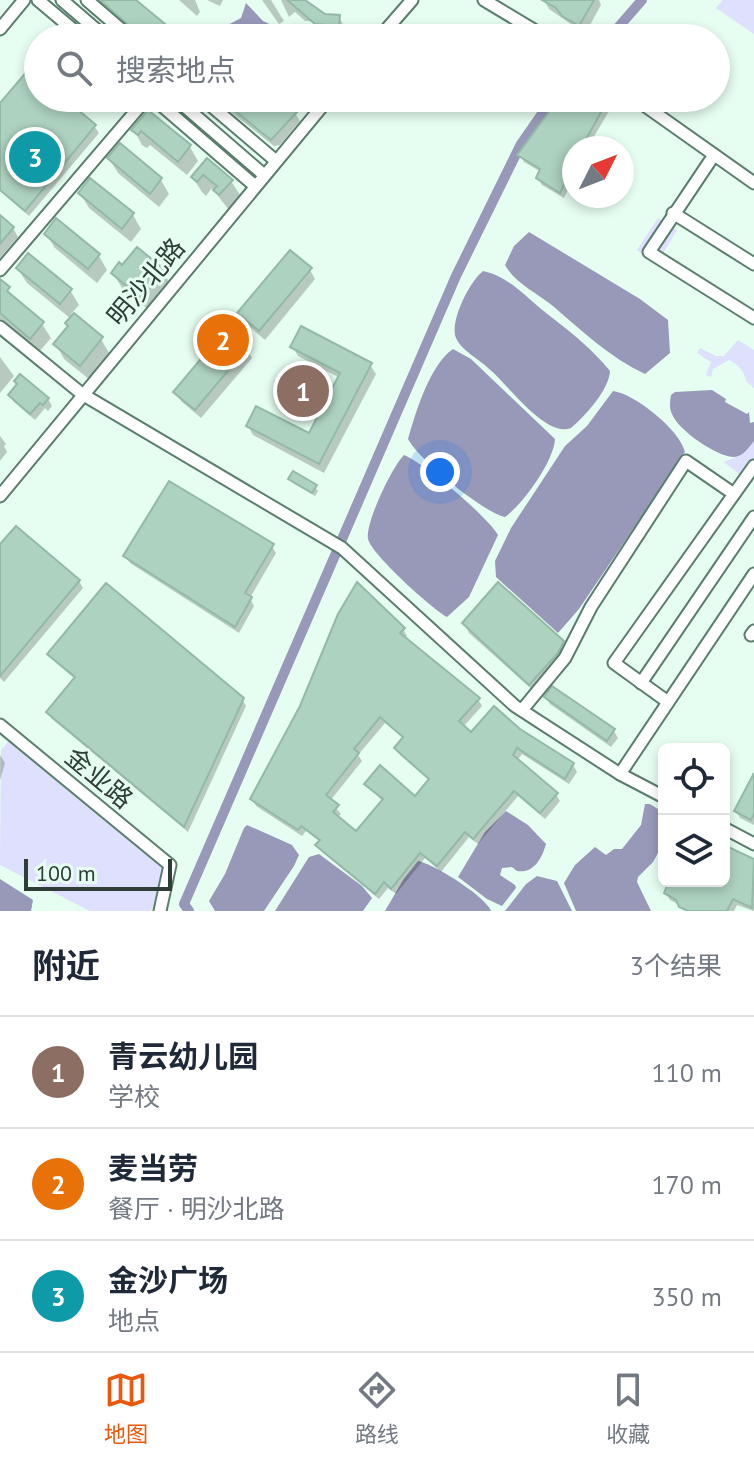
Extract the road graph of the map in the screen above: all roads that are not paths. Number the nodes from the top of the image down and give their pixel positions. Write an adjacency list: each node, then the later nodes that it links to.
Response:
1 (24, 0): 12 (street)
2 (38, 0): 7 (street)
3 (62, 0): 8 (street)
4 (87, 0): 9 (street)
5 (412, 0): 10 (street)
6 (484, 0): 11 (street)
7 (66, 24)
8 (90, 24)
9 (115, 24)
10 (391, 24)
11 (524, 24)
12 (0, 29)
13 (138, 112): 26 (street)
14 (167, 112): 23 (street)
15 (191, 112): 21 (street)
16 (218, 112): 20 (street)
17 (317, 112): 20 (street, 明沙北路)
18 (654, 112): 19 (street)
19 (714, 155): 22 (street); 24 (street)
20 (276, 161): 21 (street, 明沙北路)
21 (264, 175): 23 (street, 明沙北路)
22 (754, 183)
23 (255, 186): 29 (street, 明沙北路)
24 (673, 213): 25 (street); 27 (street)
25 (754, 264)
26 (0, 270)
27 (754, 318)
28 (0, 327): 29 (street)
29 (82, 394): 32 (street, 明沙北路); 37 (street)
30 (754, 466): 31 (street)
31 (734, 494): 35 (street); 37 (street)
32 (0, 496)
33 (754, 517): 35 (street)
34 (754, 574): 36 (street)
35 (641, 683): 36 (street)
36 (668, 702): 39 (street)
37 (522, 710): 39 (street)
38 (0, 725): 43 (street, 金业路)
39 (620, 774): 40 (street)
40 (658, 794)
41 (730, 831): 42 (street)
42 (754, 844)
43 (160, 911)

